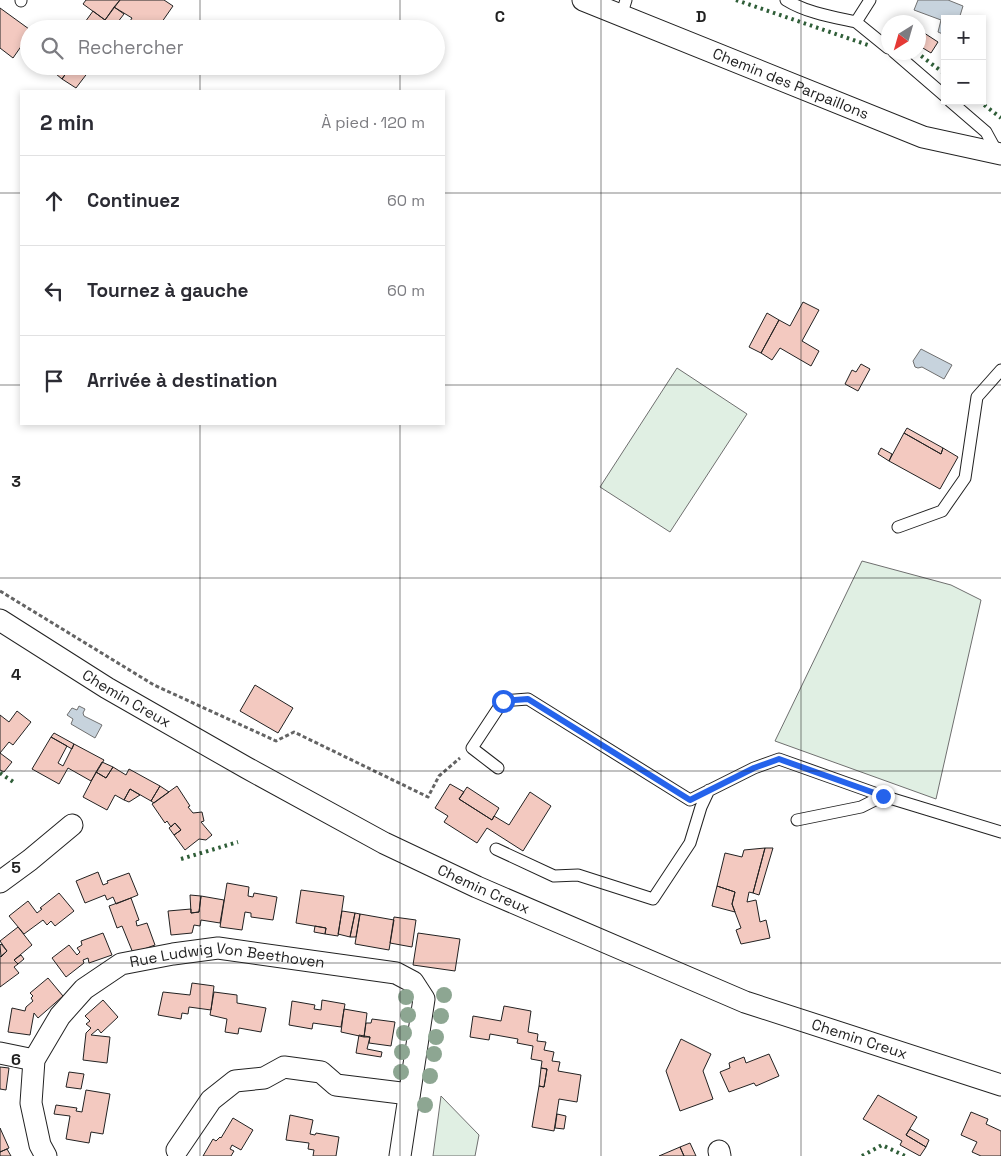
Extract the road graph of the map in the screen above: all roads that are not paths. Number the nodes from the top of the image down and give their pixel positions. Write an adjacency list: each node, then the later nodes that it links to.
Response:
1 (584, 0): 4 (street, Chemin des Parpaillons)
2 (786, 0): 5 (lane)
3 (870, 0): 5 (lane)
4 (624, 8): 10 (street, Chemin des Parpaillons)
5 (856, 22): 6 (lane)
6 (881, 42)
7 (903, 60): 8 (lane)
8 (941, 93)
9 (955, 105): 10 (lane)
10 (1000, 154)
11 (1001, 370): 12 (lane)
12 (898, 527)
13 (0, 620): 24 (street, Chemin Creux)
14 (498, 768): 15 (lane)
15 (709, 790): 16 (lane); 20 (lane)
16 (883, 796): 17 (lane); 19 (lane)
17 (797, 820)
18 (72, 825): 21 (street)
19 (1001, 832)
20 (496, 849)
21 (0, 882)
22 (0, 1053): 23 (street)
23 (34, 1060): 25 (street, Rue Ludwig Von Beethoven); 27 (street, Rue Ludwig Von Beethoven)
24 (1001, 1085)
25 (409, 1094): 26 (street); 28 (street, Rue Ludwig Von Beethoven)
26 (177, 1150)
27 (46, 1156)
28 (400, 1156)

